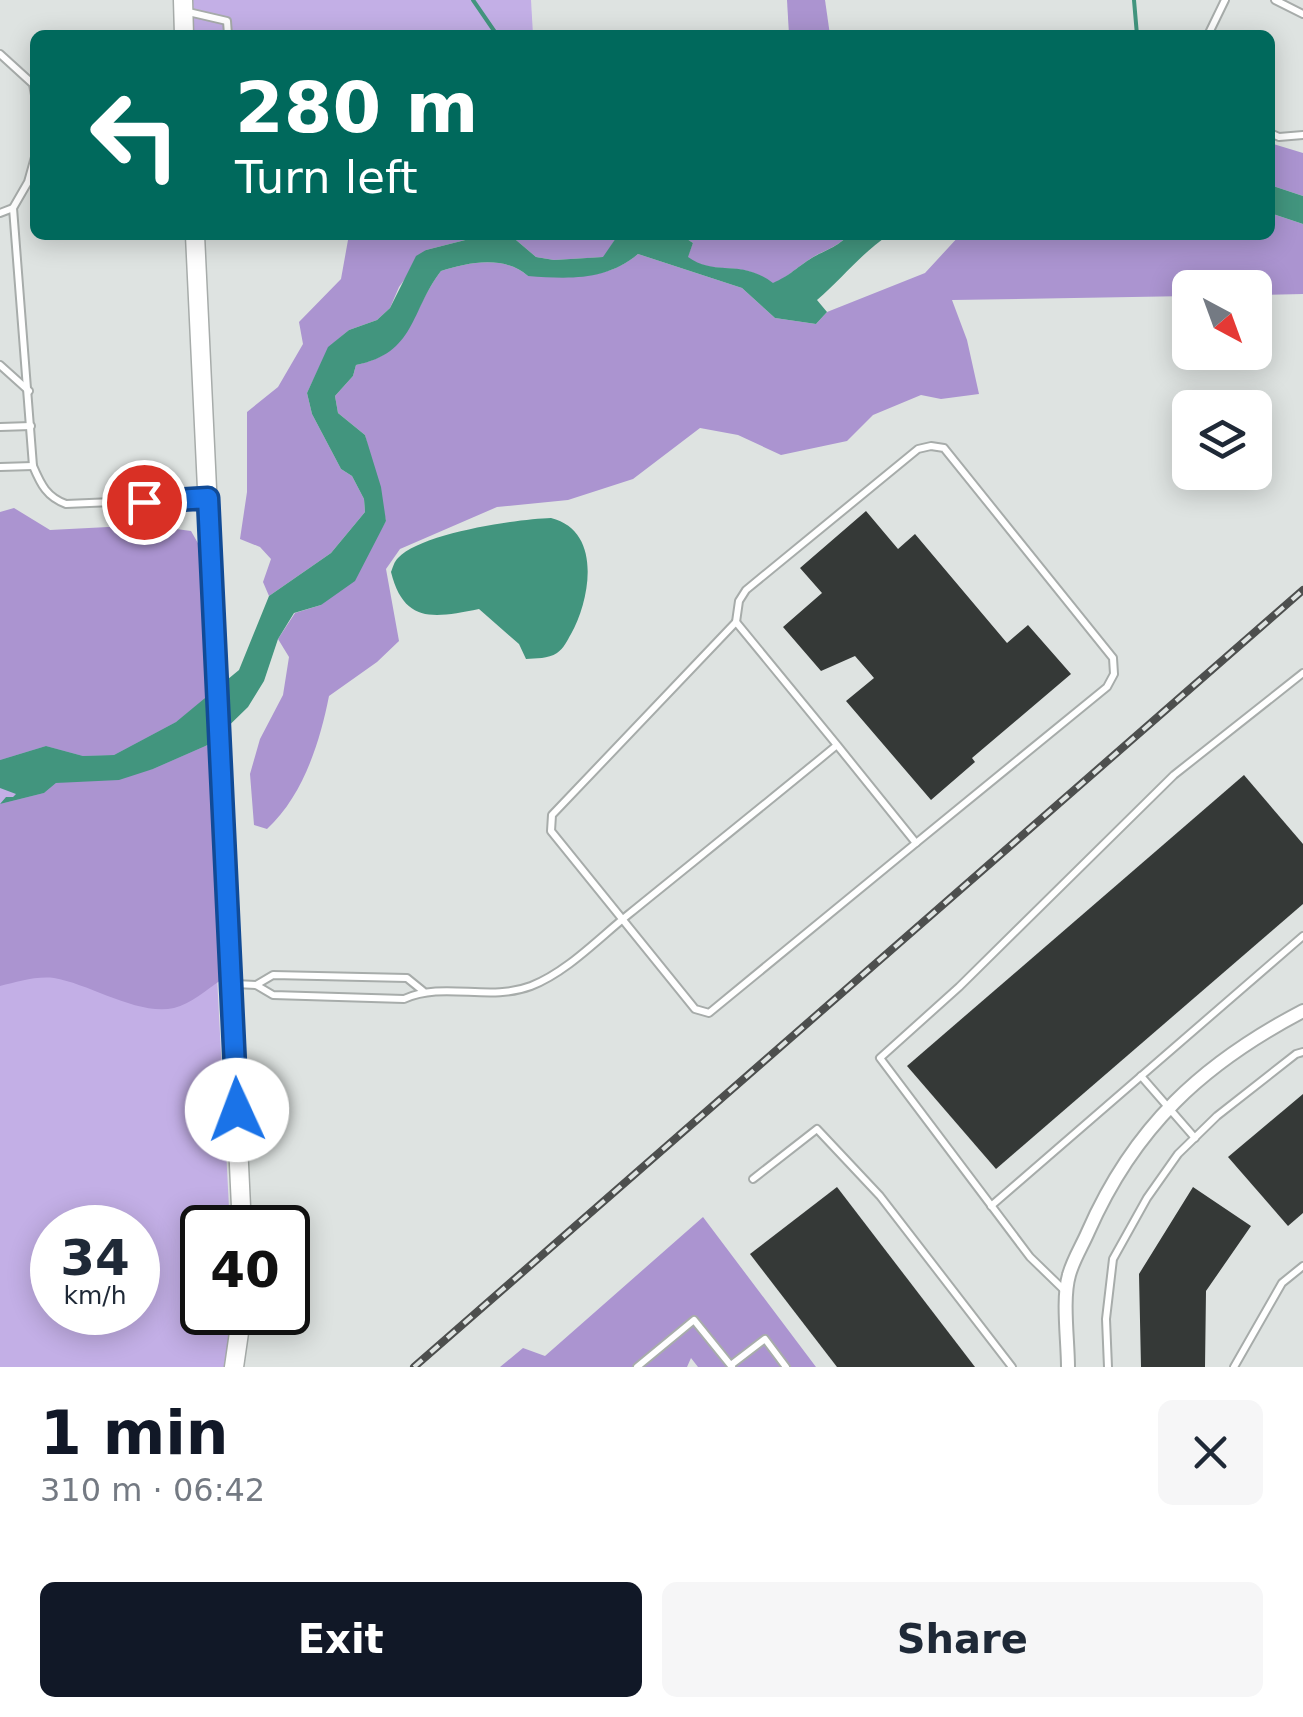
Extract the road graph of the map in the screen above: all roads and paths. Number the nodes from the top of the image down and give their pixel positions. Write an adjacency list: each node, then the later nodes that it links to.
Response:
1 (1225, 0): 7 (lane)
2 (1279, 1): 4 (lane)
3 (183, 5): 5 (street); 6 (lane)
4 (1303, 14)
5 (184, 30)
6 (228, 30)
7 (1210, 30)
8 (0, 54): 9 (lane)
9 (30, 82)
10 (1275, 135): 11 (lane)
11 (1303, 135)
12 (30, 175): 13 (lane)
13 (12, 208): 14 (lane); 17 (lane)
14 (0, 213)
15 (195, 240): 22 (street)
16 (0, 365): 17 (lane)
17 (30, 392): 18 (lane)
18 (31, 426): 19 (lane); 20 (lane)
19 (0, 427)
20 (33, 466): 21 (lane); 22 (lane)
21 (0, 467)
22 (208, 498): 29 (street)
23 (736, 622): 25 (lane); 26 (lane); 27 (lane)
24 (1303, 673): 39 (lane)
25 (837, 745): 26 (lane); 27 (lane)
26 (916, 843): 27 (lane)
27 (622, 919): 31 (lane)
28 (1303, 936): 34 (lane)
29 (232, 984): 30 (lane); 38 (street)
30 (256, 985): 31 (lane); 31 (lane)
31 (423, 991)
32 (1303, 1012): 35 (street)
33 (1303, 1052): 36 (lane)
34 (1140, 1076): 35 (lane); 39 (lane)
35 (1169, 1109): 36 (lane); 41 (street)
36 (1195, 1138): 49 (lane)
37 (753, 1179): 47 (lane)
38 (241, 1205)
39 (990, 1206): 41 (lane)
40 (1303, 1266): 50 (lane)
41 (1068, 1293): 48 (street)
42 (239, 1335): 44 (street)
43 (732, 1366): 45 (lane); 46 (lane)
44 (234, 1367)
45 (637, 1367)
46 (786, 1367)
47 (1012, 1367)
48 (1068, 1367)
49 (1108, 1367)
50 (1234, 1367)

